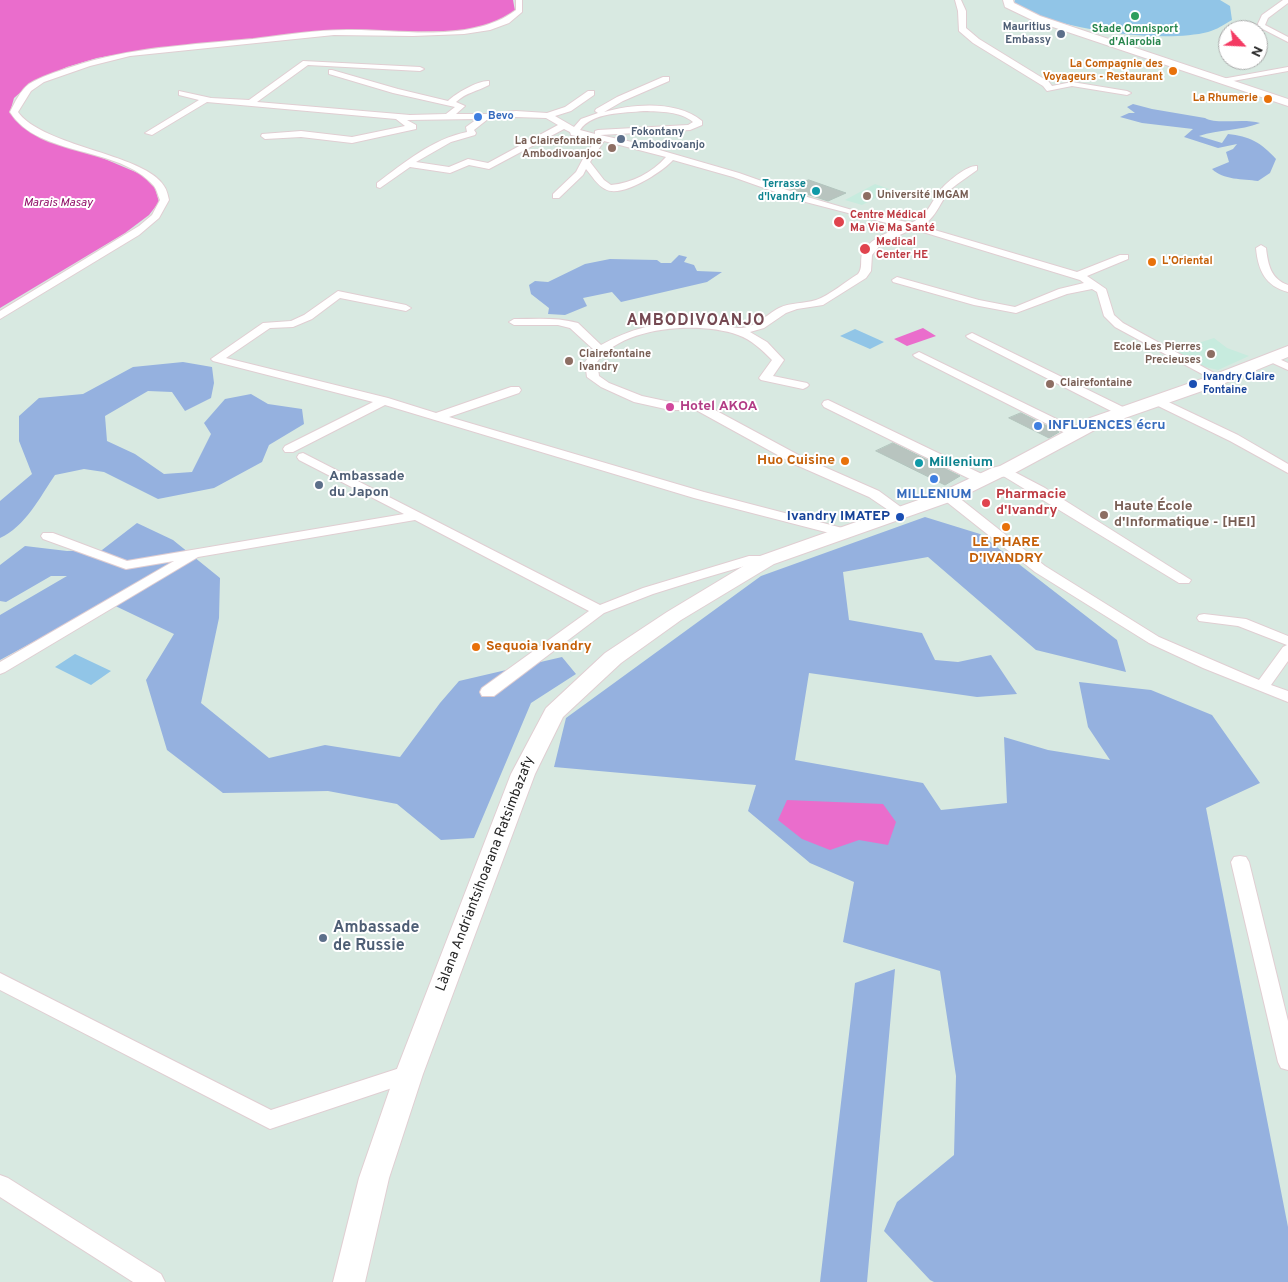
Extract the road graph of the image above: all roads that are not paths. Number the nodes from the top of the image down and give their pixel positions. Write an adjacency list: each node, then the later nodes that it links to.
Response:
1 (519, 0): 46 (street)
2 (958, 0): 13 (street)
3 (1001, 0): 4 (street)
4 (1008, 0): 11 (main road)
5 (1287, 0): 6 (street)
6 (1288, 40)
7 (420, 69): 17 (street)
8 (1288, 69): 11 (street)
9 (332, 72): 18 (street)
10 (666, 78): 25 (street)
11 (1222, 81): 19 (main road)
12 (486, 83): 18 (street)
13 (1127, 92)
14 (182, 93): 16 (street)
15 (591, 93): 21 (street)
16 (206, 99): 17 (street); 27 (street)
17 (251, 103): 23 (street)
18 (450, 103): 20 (street)
19 (1288, 103)
20 (448, 116): 22 (street); 23 (street)
21 (548, 116): 22 (street); 26 (street)
22 (486, 117): 34 (street)
23 (406, 119): 24 (street); 29 (street)
24 (329, 120)
25 (584, 121): 28 (street); 30 (street)
26 (563, 126): 28 (street); 34 (street)
27 (149, 133)
28 (574, 133): 30 (street)
29 (265, 136)
30 (587, 136): 31 (street)
31 (602, 138): 32 (street); 33 (street)
32 (671, 157): 33 (street); 38 (street)
33 (586, 163): 37 (street)
34 (409, 164): 36 (street)
35 (974, 168): 38 (street)
36 (380, 185)
37 (556, 196)
38 (912, 226): 41 (street); 48 (street)
39 (1261, 248): 44 (street)
40 (1124, 257): 41 (street)
41 (1077, 276): 43 (street)
42 (897, 280): 43 (street)
43 (1095, 285): 55 (street)
44 (1288, 289)
45 (406, 308): 59 (street)
46 (0, 316)
47 (514, 322): 50 (street)
48 (742, 331): 50 (street); 56 (street)
49 (972, 336): 61 (street)
50 (600, 350): 64 (street)
51 (1288, 351): 53 (main road, Làlana Andriantsihoarana Ratsimbazafy)
52 (919, 355): 63 (street)
53 (1270, 358): 54 (street); 55 (main road, Làlana Andriantsihoarana Ratsimbazafy)
54 (1288, 367)
55 (1219, 379): 58 (main road, Làlana Andriantsihoarana Ratsimbazafy)
56 (803, 385)
57 (515, 390): 62 (street)
58 (1158, 400): 61 (main road, Làlana Andriantsihoarana Ratsimbazafy); 68 (street)
59 (384, 401): 62 (street); 66 (street)
60 (828, 404): 70 (street)
61 (1123, 412): 63 (main road, Làlana Andriantsihoarana Ratsimbazafy)
62 (436, 417): 74 (street)
63 (1076, 433): 69 (main road, Làlana Andriantsihoarana Ratsimbazafy)
64 (754, 437): 65 (street); 72 (street)
65 (739, 443)
66 (289, 449)
67 (303, 456): 73 (street)
68 (1288, 469)
69 (1005, 471): 70 (main road, Làlana Andriantsihoarana Ratsimbazafy); 78 (street)
70 (983, 480): 71 (main road, Làlana Andriantsihoarana Ratsimbazafy)
71 (948, 496): 72 (main road, Làlana Andriantsihoarana Ratsimbazafy); 84 (street)
72 (902, 513): 74 (main road, Làlana Andriantsihoarana Ratsimbazafy)
73 (418, 516): 76 (street); 79 (street)
74 (845, 533): 77 (main road, Làlana Andriantsihoarana Ratsimbazafy)
75 (48, 536): 76 (street)
76 (199, 552): 83 (street)
77 (767, 560): 79 (street); 90 (main road, Làlana Andriantsihoarana Ratsimbazafy)
78 (1184, 580)
79 (599, 610): 85 (street)
80 (1204, 618): 81 (street)
81 (1288, 641)
82 (1288, 650): 84 (street)
83 (0, 669)
84 (1262, 686): 86 (street)
85 (488, 692)
86 (1288, 697)
87 (1240, 862): 89 (street)
88 (0, 981): 90 (street)
89 (1288, 1062)
90 (409, 1074): 93 (main road, Làlana Andriantsihoarana Ratsimbazafy)
91 (0, 1185): 92 (street)
92 (153, 1282)
93 (349, 1282)

